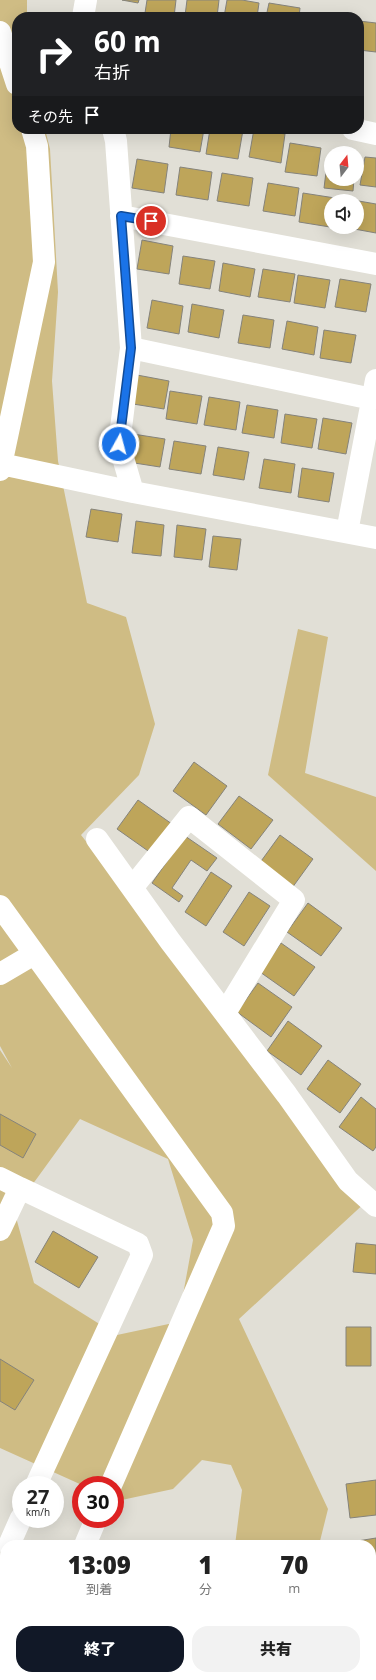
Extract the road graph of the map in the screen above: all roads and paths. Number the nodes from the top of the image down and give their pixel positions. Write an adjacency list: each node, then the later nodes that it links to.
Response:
1 (86, 0): 2 (street)
2 (84, 12)
3 (0, 32): 4 (street)
4 (12, 69)
5 (364, 131): 8 (street)
6 (33, 134): 13 (street)
7 (114, 134): 9 (street)
8 (376, 134)
9 (121, 216): 10 (street); 11 (street)
10 (376, 264)
11 (131, 348): 12 (street); 14 (street)
12 (374, 390): 15 (street)
13 (1, 467): 14 (street)
14 (133, 492): 15 (street)
15 (347, 532): 16 (street)
16 (376, 538)
17 (97, 839): 18 (street)
18 (132, 888): 22 (street); 22 (street)
19 (0, 906): 20 (street)
20 (34, 954): 21 (street); 28 (street)
21 (0, 974)
22 (225, 1013): 25 (street)
23 (0, 1178): 24 (street)
24 (20, 1188): 26 (street); 27 (street)
25 (376, 1206)
26 (0, 1230)
27 (40, 1476)
28 (115, 1476)
29 (16, 1528): 31 (street)
30 (92, 1528): 32 (street)
31 (11, 1540)
32 (87, 1540)

